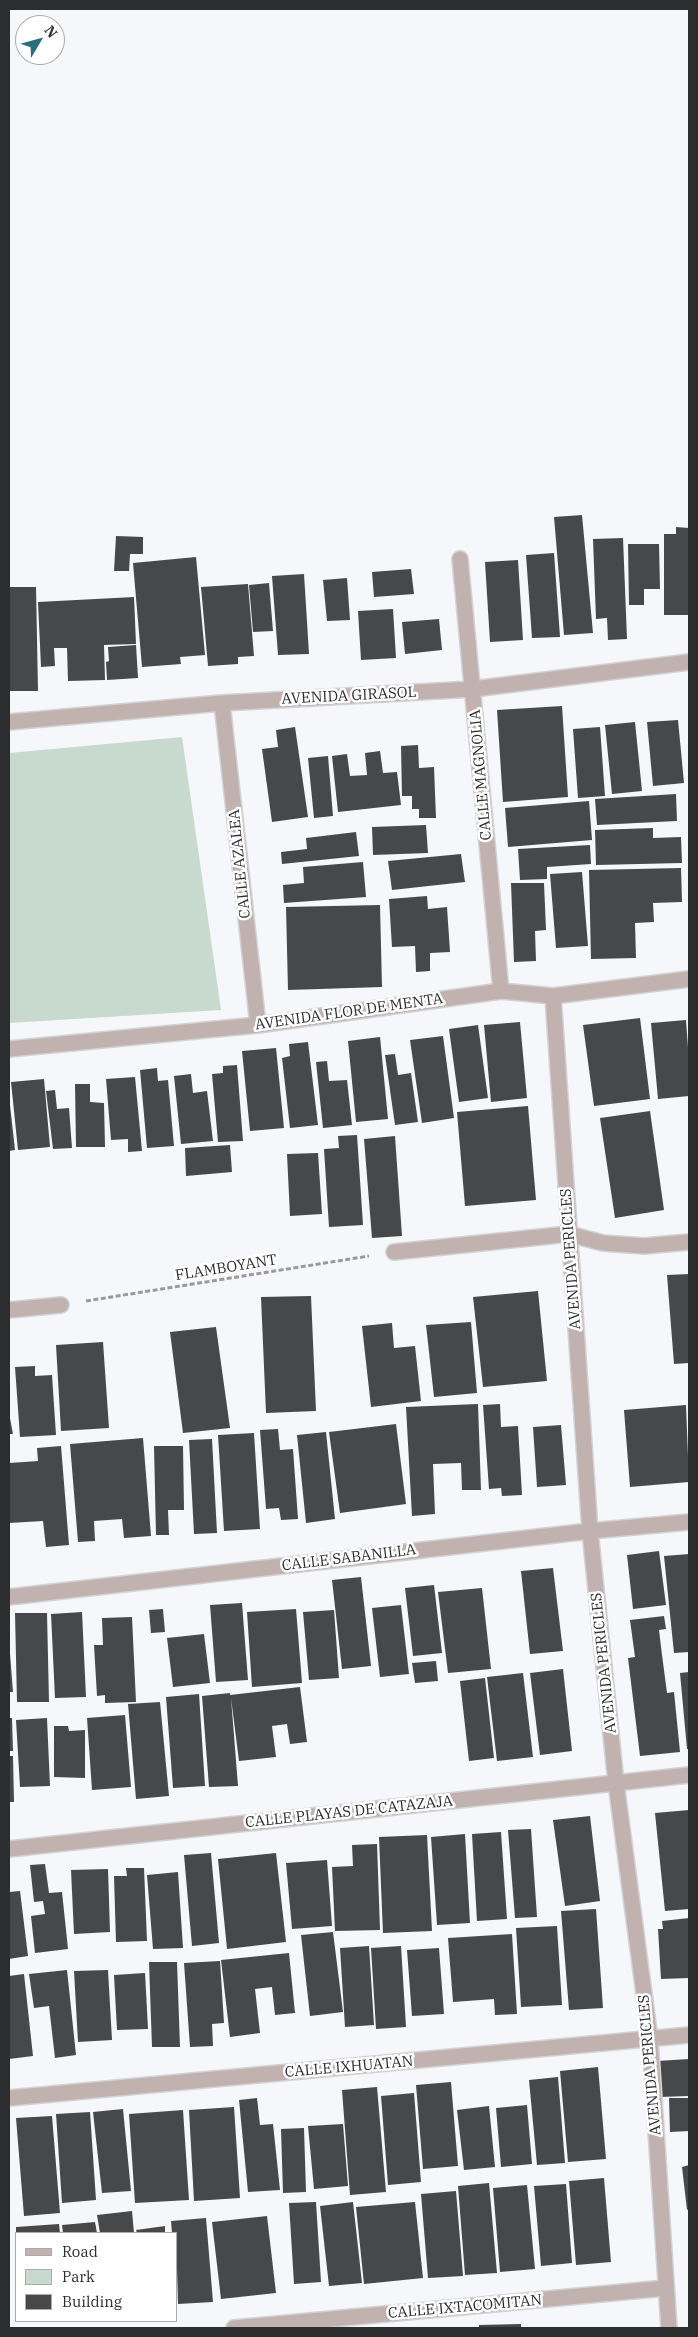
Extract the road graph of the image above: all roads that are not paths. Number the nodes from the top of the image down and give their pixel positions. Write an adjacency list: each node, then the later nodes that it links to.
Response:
1 (460, 559): 3 (street, CALLE MAGNOLIA)
2 (689, 662): 3 (street, AVENIDA GIRASOL)
3 (473, 690): 4 (street, AVENIDA GIRASOL); 7 (street, CALLE MAGNOLIA)
4 (222, 704): 5 (street, AVENIDA GIRASOL); 9 (street, CALLE AZALEA)
5 (9, 722)
6 (689, 979): 8 (street, AVENIDA FLOR DE MENTA)
7 (501, 991): 8 (street, AVENIDA FLOR DE MENTA); 9 (street, AVENIDA FLOR DE MENTA)
8 (553, 996): 11 (street, AVENIDA PERICLES)
9 (258, 1025): 10 (street, AVENIDA FLOR DE MENTA)
10 (9, 1049)
11 (569, 1234): 12 (street); 13 (street); 17 (street, AVENIDA PERICLES)
12 (689, 1242)
13 (394, 1252)
14 (61, 1305): 15 (street)
15 (9, 1310)
16 (689, 1522): 17 (street, CALLE SABANILLA)
17 (590, 1531): 18 (street, CALLE SABANILLA); 20 (street, AVENIDA PERICLES)
18 (9, 1597)
19 (689, 1775): 20 (street, CALLE PLAYAS DE CATAZAJA)
20 (616, 1783): 21 (street, CALLE PLAYAS DE CATAZAJA); 23 (street, AVENIDA PERICLES)
21 (9, 1849)
22 (689, 2035): 23 (street, CALLE IXHUATAN)
23 (650, 2039): 24 (street, CALLE IXHUATAN); 25 (street, AVENIDA PERICLES)
24 (9, 2098)
25 (666, 2288): 26 (street, CALLE IXTACOMITAN); 27 (street, AVENIDA PERICLES)
26 (234, 2328)
27 (669, 2328)

